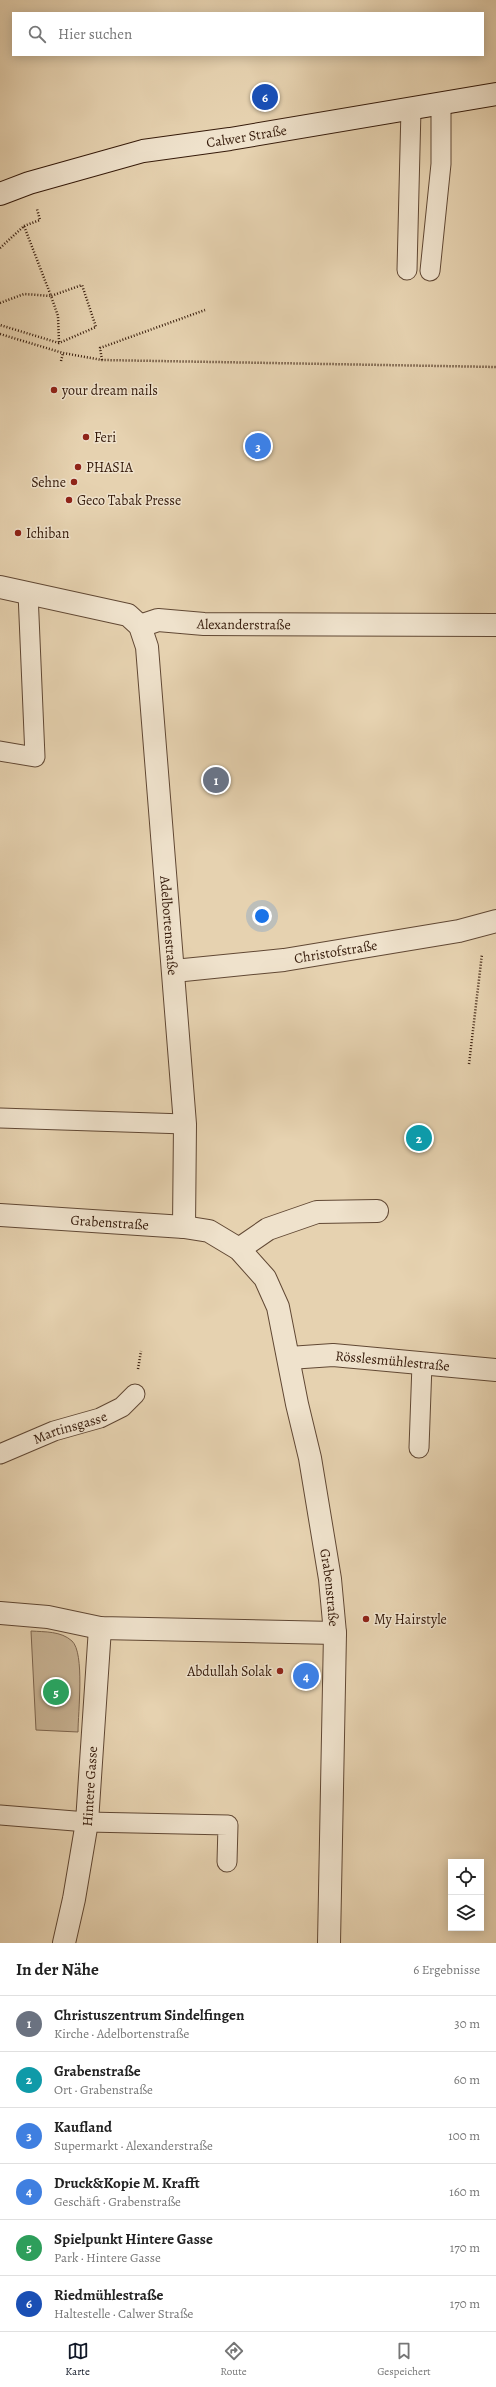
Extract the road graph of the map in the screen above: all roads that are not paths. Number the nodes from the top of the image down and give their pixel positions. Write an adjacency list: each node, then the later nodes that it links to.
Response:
1 (496, 94): 2 (street, Calwer Straße)
2 (442, 103): 3 (street, Calwer Straße); 6 (lane)
3 (411, 109): 4 (street, Calwer Straße); 5 (lane)
4 (0, 194)
5 (407, 270)
6 (430, 271)
7 (0, 587): 8 (street)
8 (28, 593): 10 (street); 11 (lane)
9 (496, 625): 10 (street, Alexanderstraße)
10 (140, 626): 13 (street, Adelbortenstraße)
11 (0, 751)
12 (496, 921): 13 (street, Christofstraße)
13 (174, 971): 15 (street, Adelbortenstraße)
14 (0, 1118): 15 (lane)
15 (185, 1124): 18 (street, Adelbortenstraße)
16 (377, 1211): 19 (street)
17 (0, 1215): 18 (street, Grabenstraße)
18 (184, 1227): 19 (street, Grabenstraße)
19 (239, 1249): 20 (street, Grabenstraße)
20 (289, 1358): 21 (street, Rösslesmühlestraße); 28 (street, Grabenstraße)
21 (422, 1364): 22 (street, Rösslesmühlestraße); 24 (lane)
22 (496, 1370)
23 (135, 1394): 25 (lane, Martinsgasse)
24 (419, 1448)
25 (0, 1454)
26 (0, 1613): 27 (street)
27 (100, 1628): 28 (street); 30 (street, Hintere Gasse)
28 (336, 1633): 33 (street, Grabenstraße)
29 (0, 1815): 30 (lane)
30 (87, 1822): 31 (lane); 32 (street, Hintere Gasse)
31 (227, 1862)
32 (64, 1943)
33 (330, 1943)

